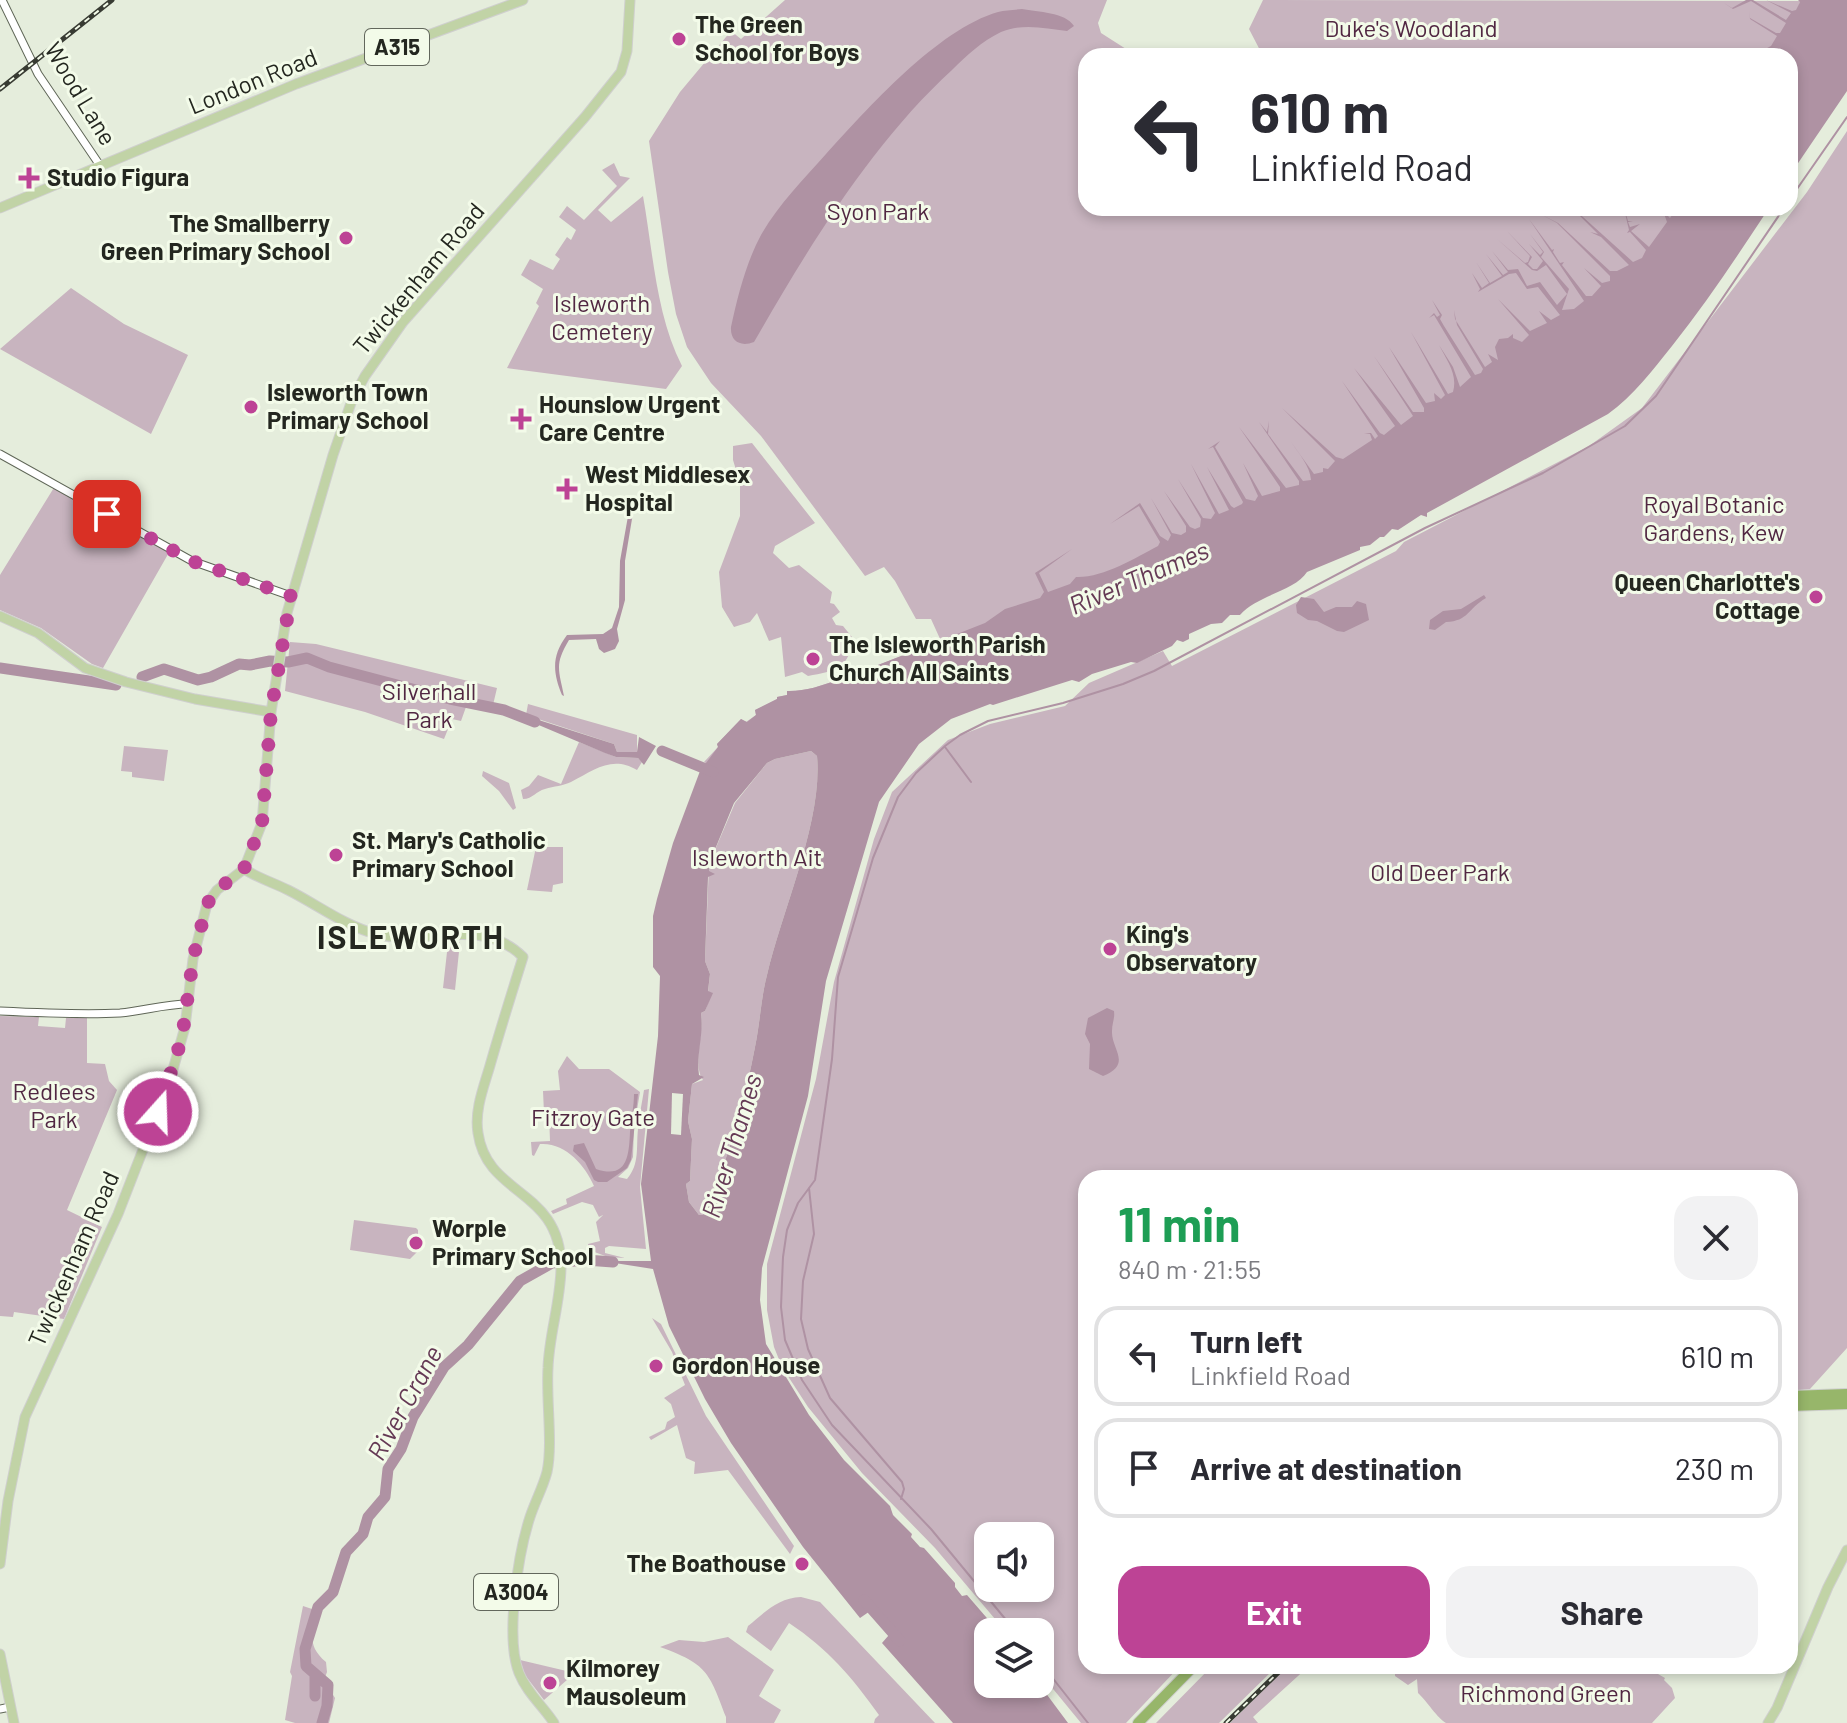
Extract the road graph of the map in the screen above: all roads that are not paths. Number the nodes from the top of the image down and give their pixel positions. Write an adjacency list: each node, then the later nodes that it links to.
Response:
1 (2, 0): 4 (street, Wood Lane)
2 (523, 0): 4 (main road, London Road / A315)
3 (630, 0): 7 (main road, Twickenham Road)
4 (101, 167): 5 (main road, London Road / A315)
5 (0, 208)
6 (0, 454): 7 (street)
7 (291, 596): 9 (main road, Twickenham Road)
8 (0, 616): 9 (main road)
9 (271, 712): 10 (main road, Twickenham Road)
10 (244, 869): 11 (main road, Twickenham Road); 26 (main road, A3004)
11 (188, 1004): 12 (street); 18 (main road, Twickenham Road)
12 (0, 1011)
13 (1847, 1394): 14 (highway)
14 (1798, 1396)
15 (1847, 1404): 16 (highway)
16 (1798, 1406)
17 (1847, 1550): 20 (main road)
18 (0, 1564)
19 (0, 1654): 23 (main road)
20 (1798, 1659)
21 (1185, 1674): 27 (highway)
22 (1792, 1674): 28 (main road)
23 (2, 1681): 24 (main road)
24 (4, 1705): 25 (main road)
25 (14, 1723)
26 (554, 1723)
27 (1138, 1723)
28 (1768, 1723)

